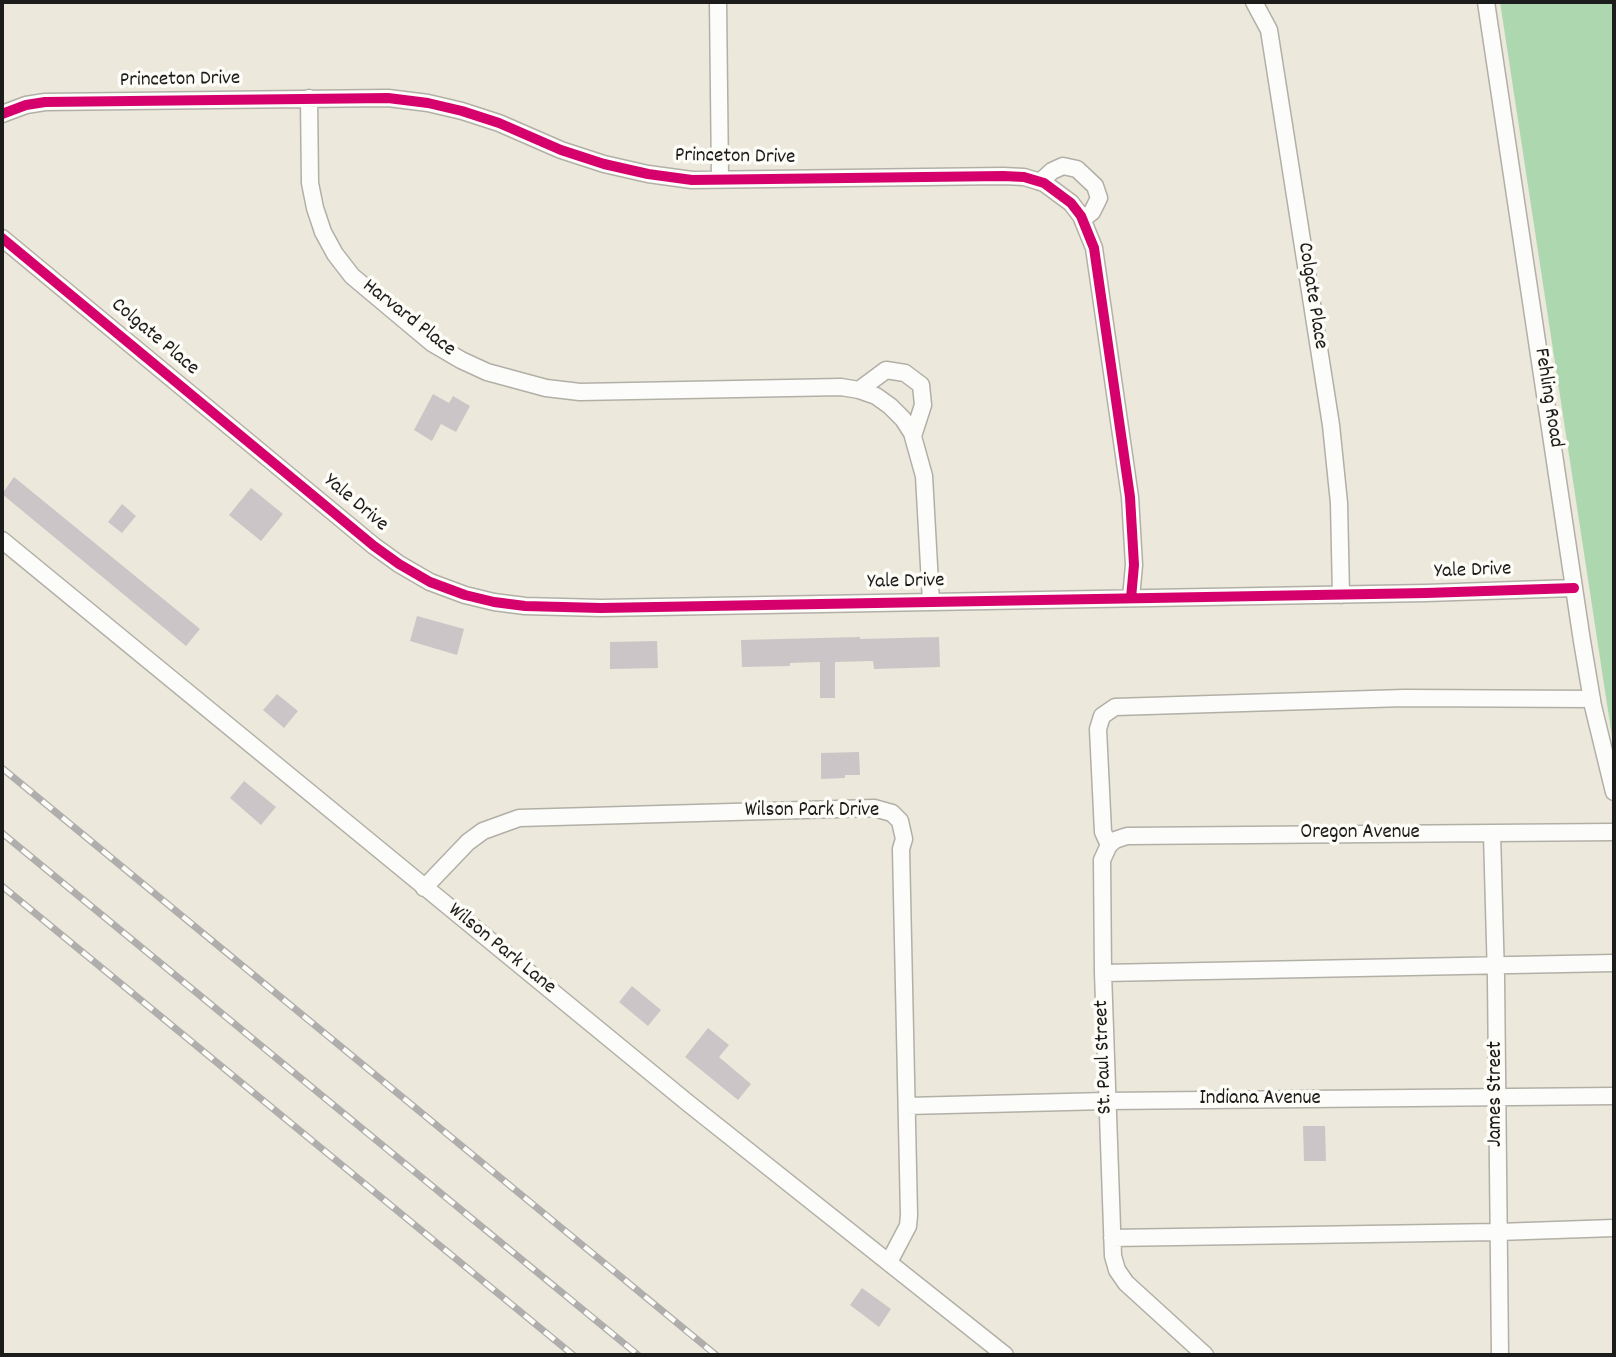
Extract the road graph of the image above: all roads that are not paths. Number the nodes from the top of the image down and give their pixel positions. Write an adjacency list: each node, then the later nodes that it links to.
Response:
1 (718, 2): 6 (street)
2 (1486, 2): 14 (street, Fehling Road)
3 (1264, 5): 15 (street, Colgate Place)
4 (309, 98): 5 (street, Princeton Drive); 6 (street, Princeton Drive); 10 (street, Harvard Place)
5 (2, 114)
6 (720, 179): 7 (street, Princeton Drive)
7 (1040, 182): 8 (street, Princeton Drive); 8 (street)
8 (1083, 219): 16 (street, Princeton Drive)
9 (2, 237): 12 (street, Colgate Place)
10 (859, 390): 11 (street, Harvard Place); 11 (street)
11 (913, 436): 17 (street, Harvard Place)
12 (281, 468): 17 (street, Yale Drive)
13 (2, 540): 23 (street, Wilson Park Lane)
14 (1574, 588): 15 (street, Yale Drive); 18 (street, Fehling Road)
15 (1341, 595): 16 (street, Yale Drive)
16 (1131, 598): 17 (street, Yale Drive)
17 (931, 602)
18 (1592, 699): 19 (street, Fehling Road); 22 (street)
19 (1614, 792)
20 (1614, 832): 21 (street, Oregon Avenue)
21 (1492, 834): 22 (street, Oregon Avenue); 25 (street, James Street)
22 (1109, 845): 26 (street, St. Paul Street)
23 (424, 888): 30 (street, Wilson Park Drive); 34 (street, Wilson Park Lane)
24 (1614, 963): 25 (street)
25 (1496, 965): 26 (street); 28 (street, James Street)
26 (1103, 973): 29 (street, St. Paul Street)
27 (1614, 1097): 28 (street, Indiana Avenue)
28 (1498, 1098): 29 (street, Indiana Avenue); 32 (street, James Street)
29 (1106, 1101): 30 (street, Indiana Avenue); 33 (street, St. Paul Street)
30 (907, 1106): 34 (street, Wilson Park Drive)
31 (1614, 1228): 32 (street)
32 (1498, 1232): 33 (street); 37 (street, James Street)
33 (1112, 1238): 36 (street, St. Paul Street)
34 (889, 1262): 35 (street, Wilson Park Lane)
35 (1006, 1355)
36 (1205, 1355)
37 (1500, 1355)

